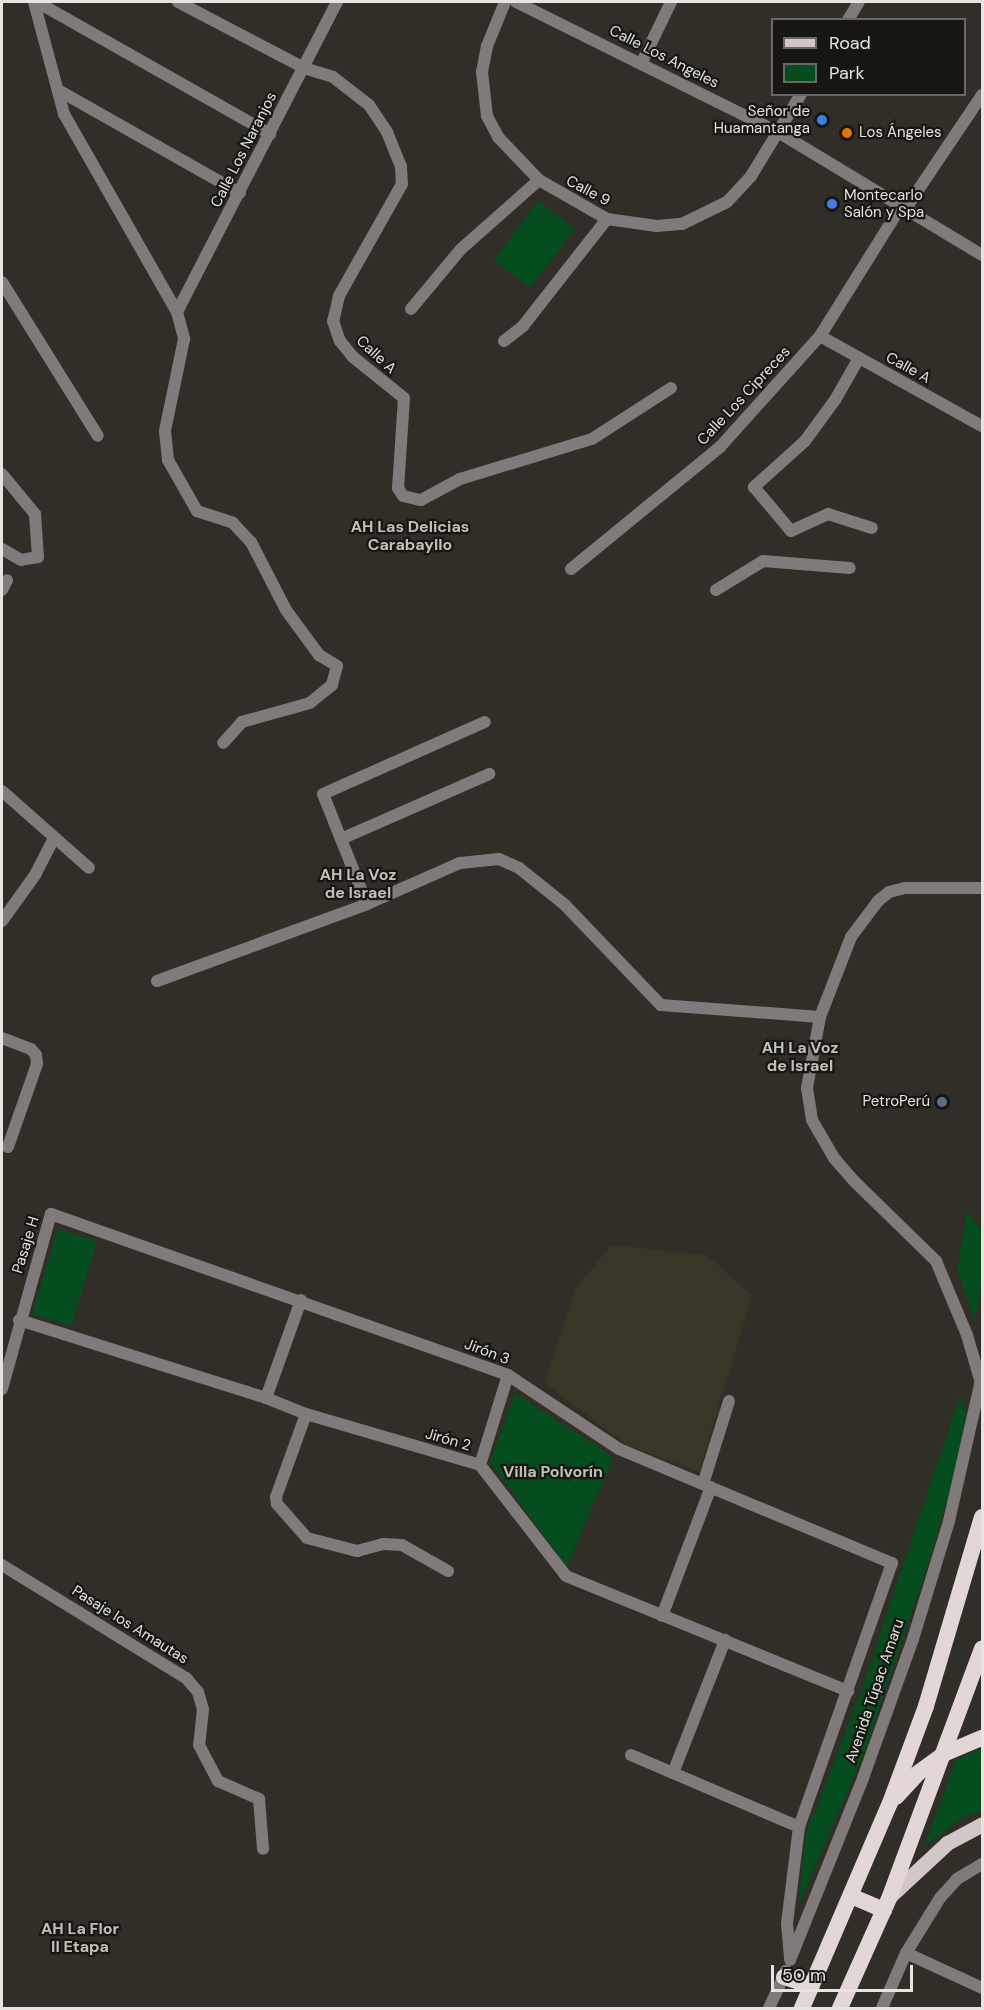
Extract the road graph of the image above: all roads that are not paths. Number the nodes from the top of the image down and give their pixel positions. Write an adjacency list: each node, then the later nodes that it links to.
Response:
1 (35, 2): 11 (street); 15 (street)
2 (180, 2): 10 (street, Calle A)
3 (337, 2): 10 (street, Calle Los Naranjos)
4 (506, 2): 16 (street, Calle 9)
5 (516, 2): 9 (street, Calle Los Angeles)
6 (671, 2): 9 (street)
7 (859, 2): 8 (street)
8 (849, 18)
9 (642, 62): 14 (street, Calle Los Angeles)
10 (304, 68): 15 (street, Calle Los Naranjos); 27 (street, Calle A)
11 (58, 90): 17 (street); 23 (street)
12 (982, 95): 18 (street, Calle Los Cipreces)
13 (800, 96): 14 (street, Calle 9)
14 (778, 132): 18 (street, Calle Los Angeles); 19 (street, Calle 9)
15 (270, 134): 17 (street, Calle Los Naranjos)
16 (539, 180): 19 (street, Calle 9); 22 (street)
17 (240, 193): 23 (street, Calle Los Naranjos)
18 (902, 209): 20 (street, Calle Los Angeles); 24 (street, Calle Los Cipreces)
19 (607, 219): 25 (street)
20 (982, 255)
21 (2, 282): 29 (street)
22 (411, 309)
23 (177, 312): 37 (street)
24 (820, 336): 26 (street, Calle A); 34 (street, Calle Los Cipreces)
25 (504, 341)
26 (859, 358): 28 (street, Calle A); 31 (street)
27 (671, 388)
28 (982, 426)
29 (98, 436)
30 (2, 474): 32 (street)
31 (872, 528)
32 (2, 549)
33 (850, 568): 35 (street)
34 (571, 569)
35 (716, 590)
36 (485, 722): 41 (street)
37 (223, 743)
38 (489, 774): 41 (street)
39 (2, 791): 40 (street)
40 (54, 838): 42 (street); 45 (street)
41 (341, 839): 44 (street)
42 (89, 868)
43 (982, 888): 47 (street)
44 (367, 904): 46 (street); 47 (street)
45 (2, 918)
46 (157, 981)
47 (820, 1017): 54 (street)
48 (2, 1038): 49 (street)
49 (8, 1147)
50 (51, 1214): 51 (street, Jirón 3); 52 (street, Pasaje H)
51 (301, 1300): 53 (street, Jirón 3); 56 (street)
52 (19, 1320): 55 (street, Pasaje H); 56 (street, Jirón 2)
53 (508, 1376): 59 (street); 60 (street, Jirón 3)
54 (982, 1380): 80 (street, Avenida Túpac Amaru)
55 (2, 1389)
56 (266, 1398): 58 (street, Jirón 2)
57 (729, 1401): 60 (street)
58 (306, 1414): 59 (street, Jirón 2); 63 (street)
59 (480, 1465): 64 (street, Jirón 2)
60 (707, 1486): 64 (street); 67 (street, Jirón 3)
61 (982, 1517): 72 (highway)
62 (2, 1565): 75 (street, Pasaje los Amautas)
63 (448, 1570)
64 (662, 1616): 65 (street, Jirón 2)
65 (725, 1640): 67 (street, Jirón 2); 71 (street)
66 (982, 1649): 69 (highway)
67 (848, 1691): 74 (street)
68 (982, 1738): 69 (highway)
69 (946, 1753): 72 (highway); 78 (highway)
70 (631, 1755): 71 (street)
71 (674, 1773): 74 (street)
72 (890, 1803): 77 (highway)
73 (982, 1824): 78 (main road)
74 (798, 1827): 80 (street)
75 (263, 1849)
76 (982, 1864): 79 (street)
77 (851, 1896): 78 (highway); 82 (highway)
78 (887, 1903): 86 (highway)
79 (906, 1953): 83 (street); 87 (street)
80 (790, 1960): 81 (street, Avenida Túpac Amaru)
81 (784, 1977): 82 (highway); 84 (street, Avenida Túpac Amaru)
82 (812, 1986): 85 (highway)
83 (982, 1988)
84 (769, 2008)
85 (802, 2008)
86 (840, 2008)
87 (882, 2008)

